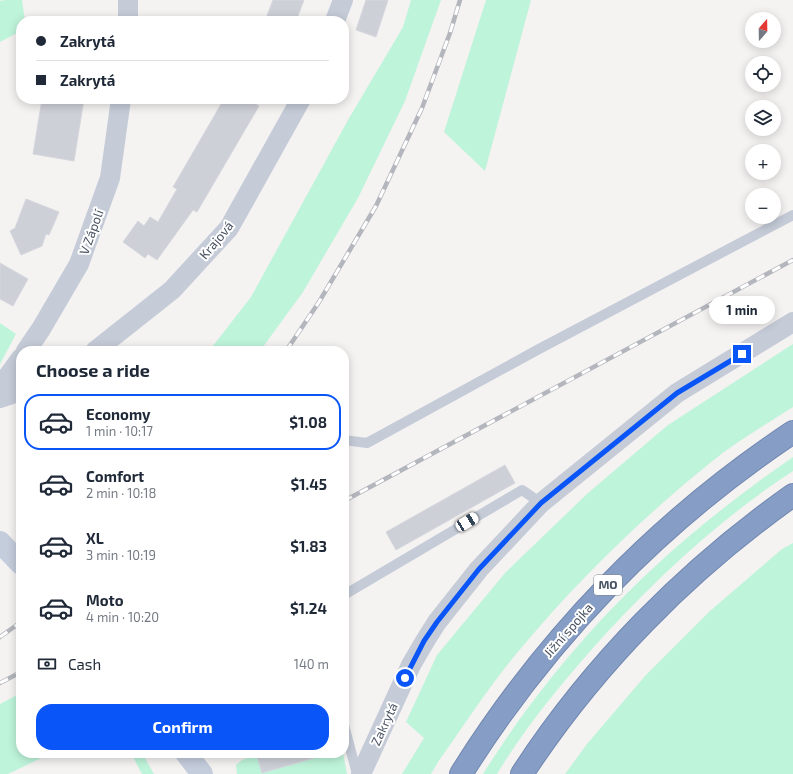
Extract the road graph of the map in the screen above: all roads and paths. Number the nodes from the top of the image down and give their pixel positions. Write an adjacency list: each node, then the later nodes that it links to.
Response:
1 (128, 0): 3 (street)
2 (343, 0): 4 (street)
3 (128, 16)
4 (337, 16)
5 (120, 104): 9 (street, V Zápolí)
6 (297, 104): 10 (street, Krajová)
7 (793, 215): 16 (lane)
8 (793, 322): 18 (street, Zakrytá)
9 (29, 346)
10 (101, 346)
11 (16, 365): 12 (street)
12 (0, 387)
13 (16, 393): 14 (street)
14 (0, 398)
15 (793, 432): 27 (highway, Jižní spojka / MO)
16 (349, 441)
17 (793, 495): 28 (highway)
18 (541, 503): 21 (lane); 26 (street, Zakrytá)
19 (3, 545): 20 (street)
20 (16, 559)
21 (349, 592)
22 (349, 744): 25 (lane)
23 (190, 758): 24 (street)
24 (202, 774)
25 (357, 774)
26 (361, 774)
27 (460, 774)
28 (522, 774)

